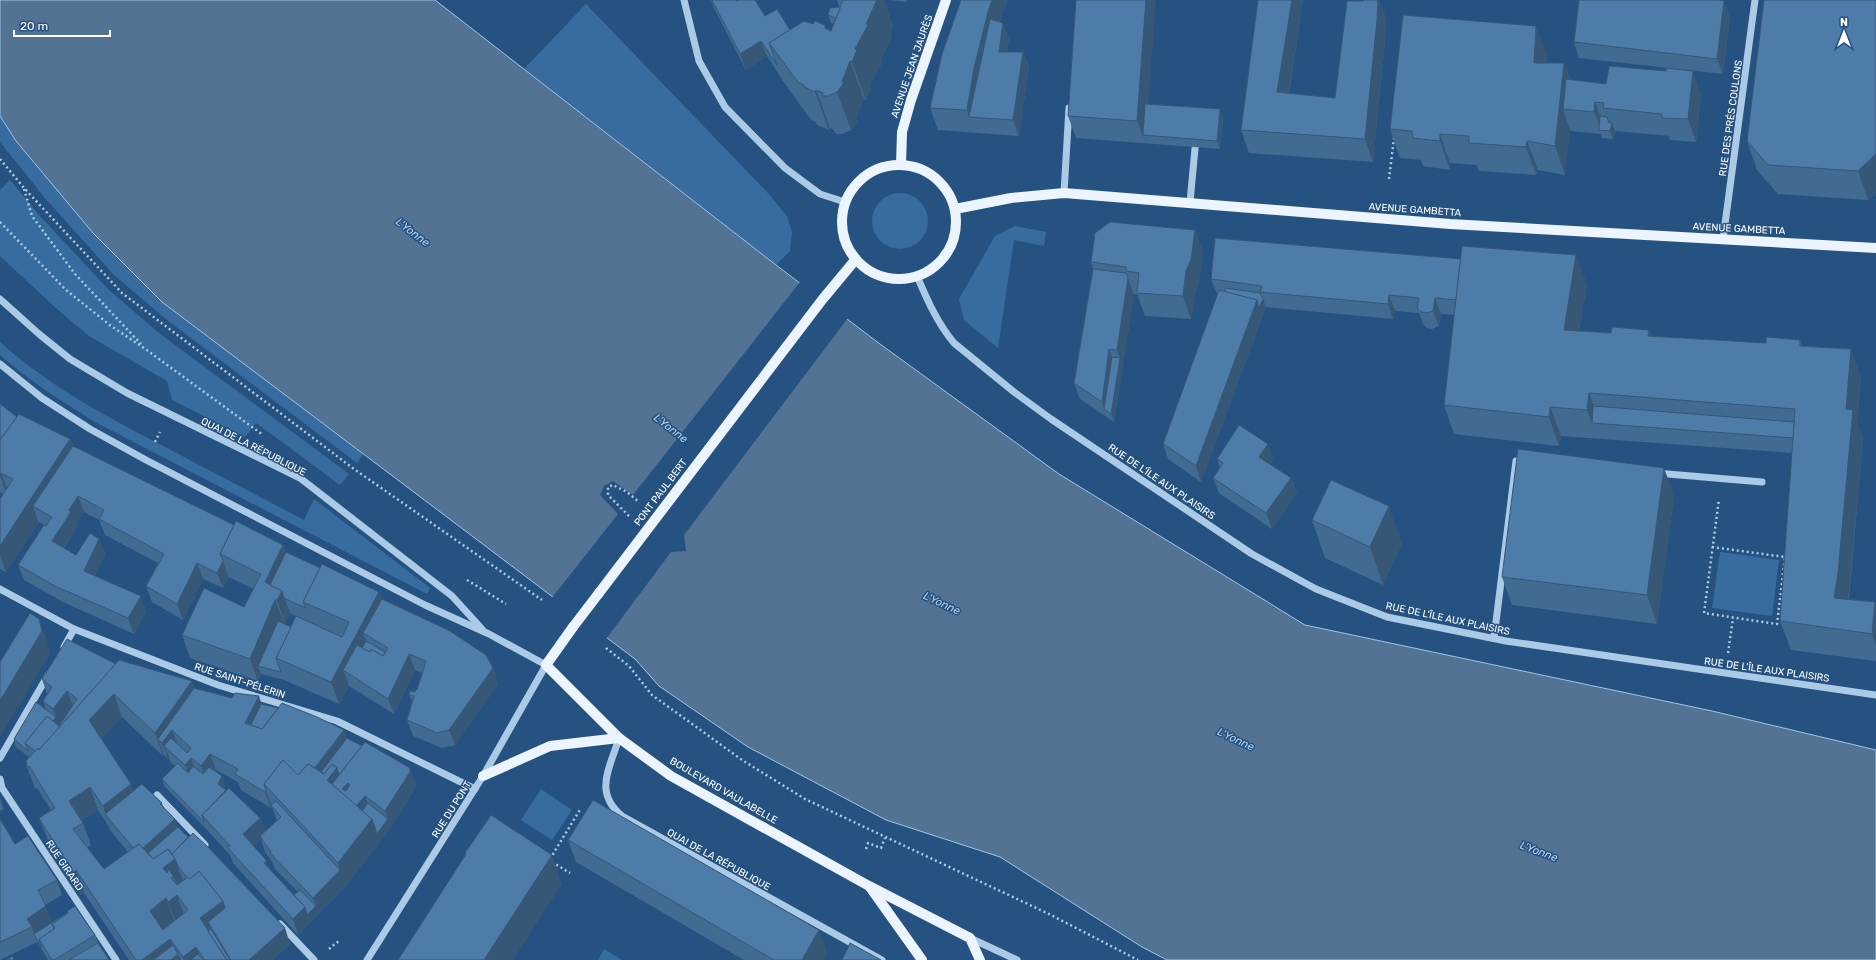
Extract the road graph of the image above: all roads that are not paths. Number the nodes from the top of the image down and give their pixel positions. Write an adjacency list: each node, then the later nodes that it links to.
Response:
1 (684, 0): 8 (street)
2 (946, 0): 6 (main road, AVENUE JEAN JAURÈS)
3 (1755, 0): 11 (street, RUE DES PRÉS COULONS)
4 (1069, 99): 7 (street)
5 (1197, 131): 9 (street)
6 (900, 165): 8 (main road); 10 (main road)
7 (1064, 193): 9 (main road, AVENUE GAMBETTA); 10 (main road, AVENUE GAMBETTA)
8 (845, 202): 13 (main road)
9 (1190, 202): 11 (main road, AVENUE GAMBETTA)
10 (955, 209): 14 (main road)
11 (1723, 239): 12 (main road, AVENUE GAMBETTA)
12 (1876, 248)
13 (856, 259): 14 (main road); 25 (main road, PONT PAUL BERT, bridge)
14 (917, 276): 23 (street, RUE DE L'ÎLE AUX PLAISIRS)
15 (0, 299): 22 (street, QUAI DE LA RÉPUBLIQUE)
16 (0, 364): 22 (street, QUAI DE LA RÉPUBLIQUE)
17 (1532, 463): 23 (street)
18 (1650, 473): 19 (street)
19 (1762, 482)
20 (0, 589): 21 (street, RUE SAINT-PÉLERIN)
21 (74, 629): 24 (street); 32 (street, RUE SAINT-PÉLERIN)
22 (485, 632): 25 (street, QUAI DE LA RÉPUBLIQUE)
23 (1494, 638): 27 (street, RUE DE L'ÎLE AUX PLAISIRS)
24 (58, 656)
25 (546, 665): 28 (main road, BOULEVARD VAULABELLE); 30 (street, RUE DU PONT)
26 (51, 670): 29 (street)
27 (1876, 695)
28 (619, 738): 30 (main road); 35 (main road, BOULEVARD VAULABELLE); 41 (street, QUAI DE LA RÉPUBLIQUE)
29 (0, 758)
30 (483, 776): 32 (street, RUE DU PONT)
31 (0, 779): 38 (street, RUE GIRARD)
32 (475, 789): 40 (street, RUE DU PONT)
33 (157, 795): 34 (street)
34 (211, 852)
35 (869, 886): 37 (main road, BOULEVARD VAULABELLE); 42 (main road, BOULEVARD VAULABELLE)
36 (276, 920): 39 (street)
37 (970, 938): 43 (main road); 44 (street)
38 (116, 960)
39 (314, 960)
40 (367, 960)
41 (882, 960)
42 (922, 960)
43 (980, 960)
44 (1017, 960)

